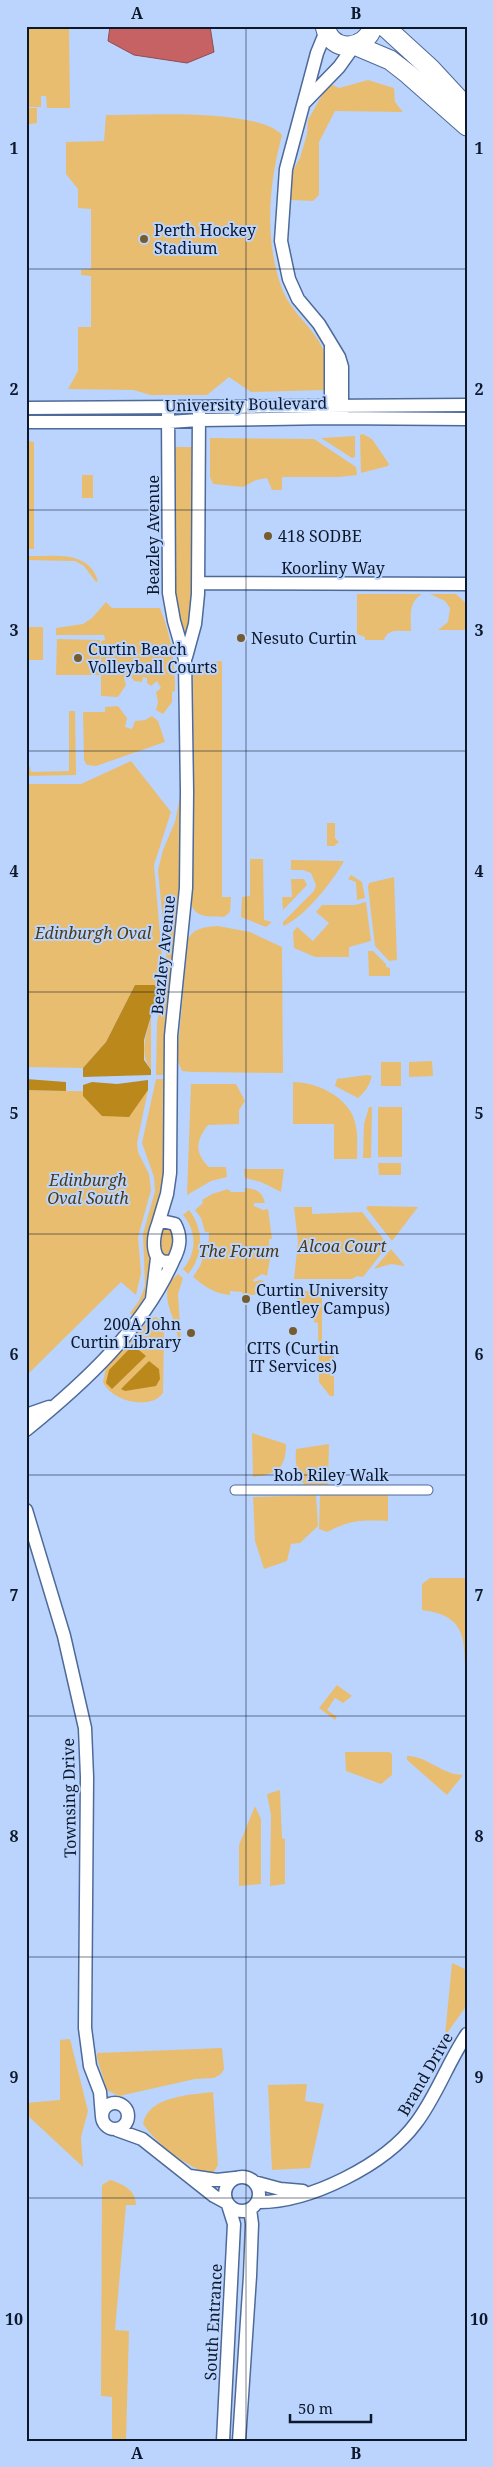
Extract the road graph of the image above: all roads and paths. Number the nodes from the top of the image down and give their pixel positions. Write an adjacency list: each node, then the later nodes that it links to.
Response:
1 (373, 26): 4 (main road)
2 (384, 26): 6 (main road)
3 (325, 28): 4 (main road); 5 (street)
4 (356, 46): 5 (street); 7 (main road)
5 (305, 102): 11 (street)
6 (467, 108)
7 (467, 126)
8 (467, 406): 11 (street, University Boulevard)
9 (26, 408): 10 (street, University Boulevard)
10 (168, 408): 12 (street, University Boulevard); 15 (street, Beazley Avenue)
11 (336, 412): 12 (street, University Boulevard); 13 (street, University Boulevard)
12 (199, 414): 15 (street, University Boulevard); 16 (street, Beazley Avenue)
13 (467, 419)
14 (26, 422): 15 (street, University Boulevard)
15 (169, 422): 18 (street, Beazley Avenue)
16 (199, 583): 17 (street, Koorliny Way); 18 (street, Beazley Avenue)
17 (467, 584)
18 (186, 659): 19 (street, Beazley Avenue)
19 (167, 1194): 20 (street, Beazley Avenue); 21 (street, Beazley Avenue)
20 (158, 1224): 21 (street); 22 (street, Beazley Avenue)
21 (175, 1224): 23 (street, Beazley Avenue)
22 (157, 1258): 23 (street); 24 (street, Beazley Avenue)
23 (173, 1261): 24 (street, Beazley Avenue)
24 (151, 1304): 25 (street, Beazley Avenue)
25 (59, 1404): 26 (street, Beazley Avenue); 27 (street, Beazley Avenue)
26 (26, 1415)
27 (26, 1430)
28 (235, 1490): 29 (street, Rob Riley Walk)
29 (428, 1490)
30 (26, 1510): 32 (street, Townsing Drive)
31 (467, 2034): 41 (street, Brand Drive)
32 (100, 2092): 33 (street); 35 (street, Townsing Drive)
33 (114, 2103): 34 (street); 35 (street)
34 (129, 2115): 36 (street); 37 (street)
35 (102, 2117): 36 (street)
36 (117, 2130): 37 (street)
37 (142, 2139): 38 (street)
38 (187, 2175): 39 (street); 42 (street)
39 (235, 2178): 40 (street); 42 (street)
40 (254, 2182): 41 (street, Brand Drive); 43 (street)
41 (309, 2192): 43 (street, Brand Drive)
42 (228, 2204): 43 (street); 44 (street, South Entrance)
43 (253, 2206): 45 (street, South Entrance)
44 (223, 2441)
45 (239, 2441)

